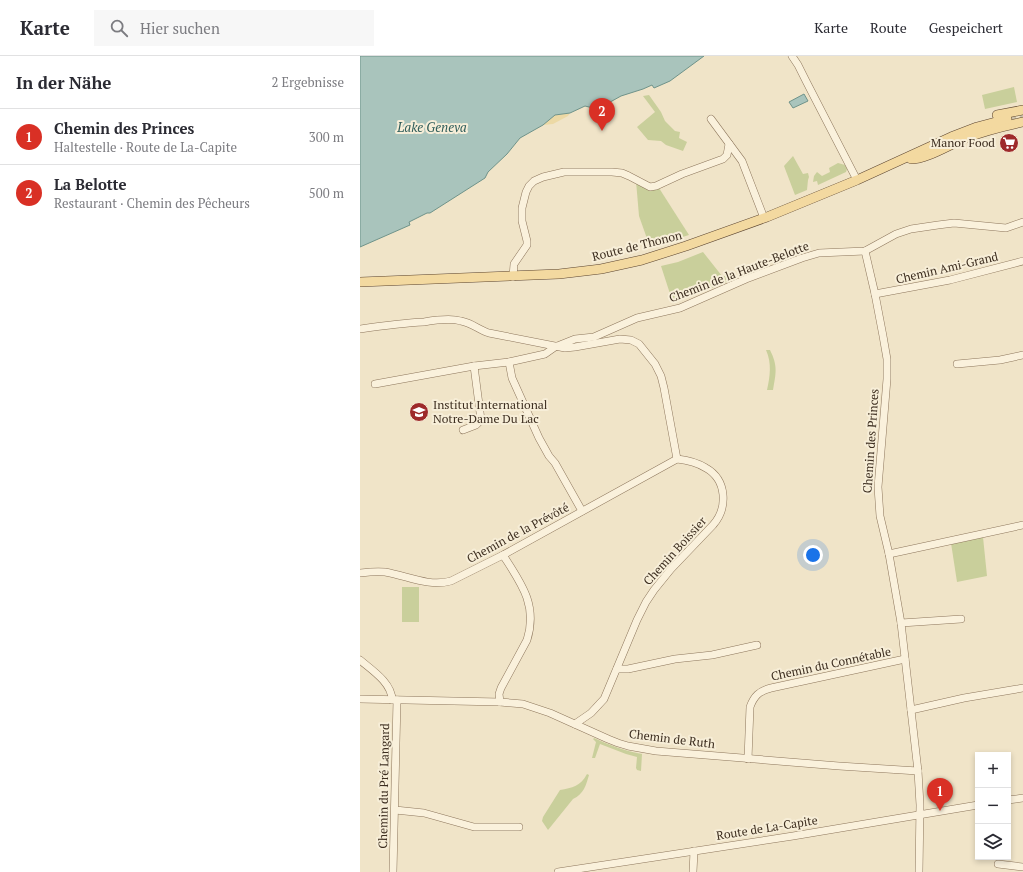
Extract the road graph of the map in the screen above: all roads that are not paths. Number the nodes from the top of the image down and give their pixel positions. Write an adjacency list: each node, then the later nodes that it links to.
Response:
1 (792, 56): 8 (street)
2 (1023, 110): 7 (main road, Route de Thonon)
3 (711, 119): 6 (street)
4 (1007, 119): 7 (main road)
5 (1023, 122): 7 (main road, Route de Thonon)
6 (729, 144): 9 (street); 13 (street)
7 (903, 159): 8 (main road, Route de Thonon)
8 (857, 180): 9 (main road, Route de Thonon)
9 (764, 218): 13 (main road, Route de Thonon)
10 (1023, 222): 11 (street)
11 (865, 250): 15 (street, Chemin des Princes); 17 (street, Chemin de la Haute-Belotte)
12 (1023, 261): 15 (street, Chemin Ami-Grand)
13 (513, 277): 14 (main road, Route de Thonon)
14 (360, 282)
15 (875, 294): 27 (street, Chemin des Princes)
16 (360, 329): 17 (street)
17 (555, 347): 19 (street); 24 (street)
18 (1023, 355): 20 (street)
19 (509, 362): 21 (street); 25 (street)
20 (957, 364)
21 (474, 366): 22 (street); 23 (street)
22 (375, 384)
23 (464, 430)
24 (677, 459): 25 (street, Chemin de la Prévôté); 35 (street, Chemin Boissier)
25 (582, 511): 28 (street, Chemin de la Prévôté)
26 (1023, 525): 27 (street)
27 (889, 554): 31 (street, Chemin des Princes)
28 (503, 555): 29 (street, Chemin de la Prévôté); 39 (street)
29 (360, 573)
30 (961, 619): 31 (street)
31 (901, 623): 33 (street, Chemin des Princes)
32 (757, 645): 35 (street)
33 (905, 659): 40 (street, Chemin des Princes); 42 (street, Chemin du Connétable)
34 (360, 660): 38 (street, Chemin du Pré Langard)
35 (617, 668): 41 (street, Chemin Boissier)
36 (1023, 688): 40 (street)
37 (360, 699): 38 (street, Chemin de Ruth)
38 (395, 700): 39 (street, Chemin de Ruth); 47 (street, Chemin du Pré Langard)
39 (500, 702): 41 (street, Chemin de Ruth)
40 (911, 710): 43 (street, Chemin des Princes)
41 (575, 724): 42 (street, Chemin de Ruth)
42 (748, 759): 43 (street, Chemin de Ruth)
43 (918, 771): 48 (street, Chemin des Princes)
44 (1023, 798): 45 (street)
45 (1011, 800)
46 (975, 805): 48 (street, Route de La-Capite)
47 (395, 810): 49 (street); 53 (street, Chemin du Pré Langard)
48 (919, 814): 50 (street, Route de La-Capite); 56 (street, Chemin des Princes)
49 (519, 828)
50 (694, 851): 54 (street, Route de La-Capite); 55 (street)
51 (998, 864): 52 (street)
52 (1023, 867)
53 (393, 872)
54 (558, 872)
55 (693, 872)
56 (919, 872)

